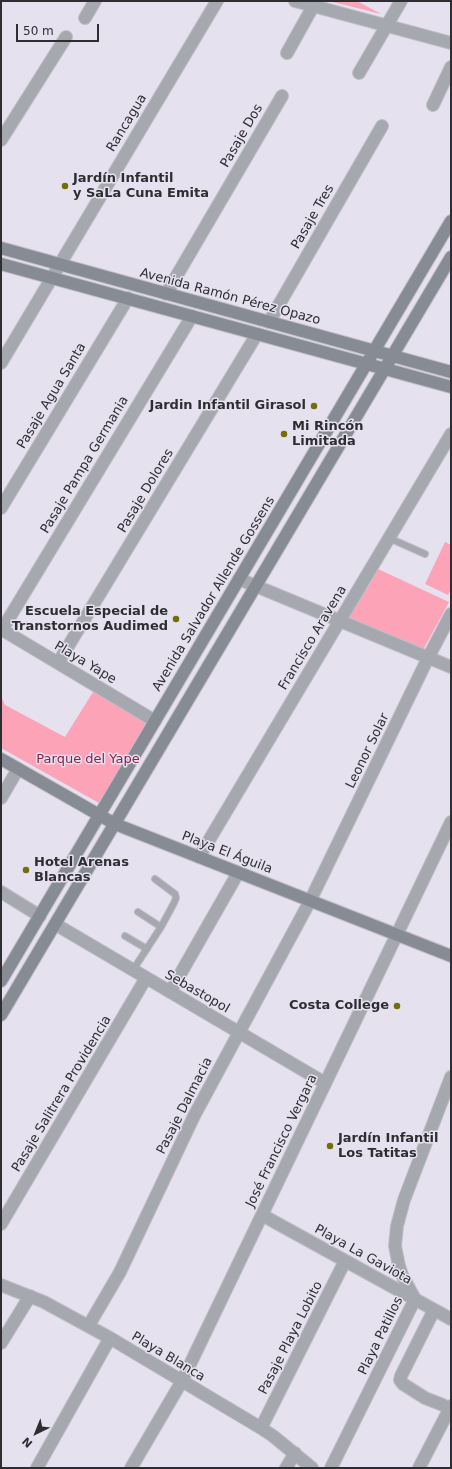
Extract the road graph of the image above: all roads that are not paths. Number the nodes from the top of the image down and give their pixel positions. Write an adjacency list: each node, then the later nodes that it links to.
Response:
1 (95, 1): 6 (street)
2 (217, 1): 21 (street, Rancagua)
3 (295, 1): 5 (street)
4 (401, 1): 7 (street)
5 (315, 3): 7 (street); 10 (street)
6 (85, 18)
7 (387, 25): 9 (street); 12 (street)
8 (66, 37): 16 (street)
9 (451, 43)
10 (287, 53)
11 (451, 67): 14 (street)
12 (359, 73)
13 (282, 96): 23 (street, Pasaje Dos)
14 (433, 105)
15 (382, 126): 26 (street, Pasaje Tres)
16 (1, 140)
17 (451, 221): 28 (main road, Avenida Salvador Allende Gossens)
18 (1, 248): 21 (main road, Avenida Ramón Pérez Opazo)
19 (451, 257): 29 (main road)
20 (1, 264): 22 (main road)
21 (60, 264): 22 (street, Rancagua); 23 (main road, Avenida Ramón Pérez Opazo)
22 (52, 277): 24 (main road); 30 (street, Rancagua)
23 (166, 294): 26 (main road, Avenida Ramón Pérez Opazo)
24 (128, 298): 25 (main road); 36 (street, Pasaje Agua Santa)
25 (192, 316): 27 (main road); 43 (street, Pasaje Pampa Germania)
26 (269, 322): 28 (main road, Avenida Ramón Pérez Opazo)
27 (257, 334): 31 (main road); 45 (street, Pasaje Dolores)
28 (374, 351): 29 (main road, Avenida Ramón Pérez Opazo); 31 (main road, Avenida Salvador Allende Gossens)
29 (393, 356): 32 (main road); 33 (main road, Avenida Ramón Pérez Opazo)
30 (1, 363)
31 (367, 364): 32 (main road); 39 (main road, Avenida Salvador Allende Gossens)
32 (385, 369): 34 (main road); 40 (main road)
33 (451, 372)
34 (451, 387)
35 (451, 434): 37 (street, Francisco Aravena)
36 (1, 508)
37 (389, 538): 38 (lane); 42 (street, Francisco Aravena)
38 (425, 554)
39 (239, 579): 40 (street); 47 (main road, Avenida Salvador Allende Gossens)
40 (256, 586): 42 (street); 53 (main road)
41 (451, 614): 44 (street, Leonor Solar)
42 (340, 621): 44 (street); 54 (street, Francisco Aravena)
43 (1, 629): 45 (street, Playa Yape)
44 (428, 658): 46 (street); 58 (street, Leonor Solar)
45 (58, 663): 47 (street, Playa Yape)
46 (451, 667)
47 (155, 721): 51 (main road, Avenida Salvador Allende Gossens)
48 (1, 759): 49 (main road, Playa El Águila)
49 (18, 769): 50 (street); 51 (main road, Playa El Águila)
50 (1, 798)
51 (99, 816): 53 (main road, Playa El Águila); 60 (main road, Avenida Salvador Allende Gossens)
52 (451, 822): 63 (street, José Francisco Vergara)
53 (115, 824): 54 (main road, Playa El Águila); 61 (main road)
54 (199, 857): 55 (main road, Playa El Águila)
55 (238, 872): 58 (main road, Playa El Águila); 70 (street)
56 (155, 879): 62 (lane)
57 (1, 892): 60 (street)
58 (310, 901): 63 (main road, Playa El Águila); 72 (street, Pasaje Dalmacia)
59 (138, 912): 62 (lane)
60 (40, 916): 69 (main road, Avenida Salvador Allende Gossens)
61 (55, 924): 67 (street, Sebastopol); 71 (main road)
62 (161, 927): 65 (lane)
63 (397, 935): 66 (main road, Playa El Águila); 74 (street, José Francisco Vergara)
64 (125, 936): 65 (lane)
65 (147, 949): 67 (lane)
66 (451, 956)
67 (133, 970): 68 (street, Sebastopol)
68 (146, 978): 70 (street, Sebastopol); 76 (street, Pasaje Salitrera Providencia)
69 (1, 981)
70 (170, 992): 72 (street, Sebastopol)
71 (1, 1016)
72 (239, 1032): 74 (street, Sebastopol); 83 (street, Pasaje Dalmacia)
73 (451, 1077): 80 (street, Playa Patillos)
74 (325, 1083): 75 (street, José Francisco Vergara)
75 (262, 1215): 77 (street, Playa La Gaviota); 86 (street, José Francisco Vergara)
76 (1, 1224)
77 (345, 1261): 80 (street, Playa La Gaviota); 88 (street, Pasaje Playa Lobito)
78 (1, 1285): 79 (street, Playa Blanca)
79 (30, 1296): 83 (street, Playa Blanca); 85 (street)
80 (415, 1299): 81 (street, Playa La Gaviota); 94 (street, Playa Patillos)
81 (434, 1310): 82 (street, Playa La Gaviota); 87 (street)
82 (451, 1319)
83 (89, 1325): 84 (street, Playa Blanca)
84 (110, 1338): 86 (street, Playa Blanca); 90 (street)
85 (1, 1343)
86 (182, 1381): 88 (street, Playa Blanca); 91 (street, José Francisco Vergara)
87 (447, 1406): 95 (street)
88 (261, 1428): 89 (street, Playa Blanca)
89 (295, 1454): 92 (street); 93 (street, Playa Blanca)
90 (37, 1468)
91 (130, 1468)
92 (286, 1468)
93 (312, 1468)
94 (331, 1468)
95 (419, 1468)

